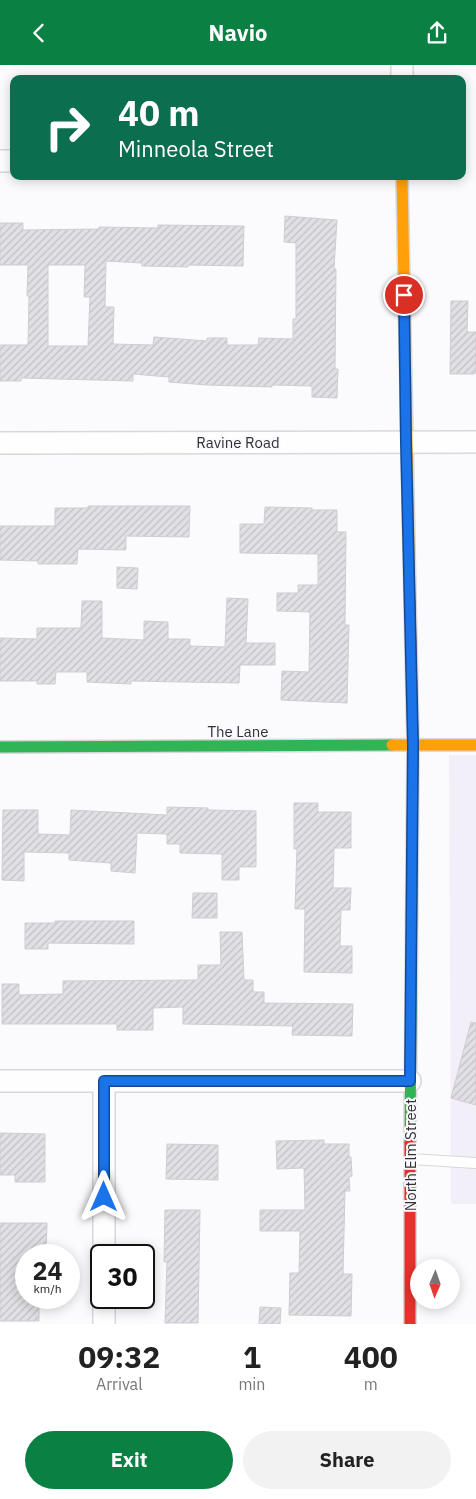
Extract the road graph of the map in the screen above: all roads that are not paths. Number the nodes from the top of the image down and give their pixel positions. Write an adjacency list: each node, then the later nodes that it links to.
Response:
1 (402, 180): 2 (street, North Elm Street)
2 (406, 442): 3 (street, Ravine Road); 4 (street, Ravine Road); 5 (street, North Elm Street)
3 (476, 442)
4 (0, 443)
5 (413, 745): 6 (street, The Lane); 7 (street, The Lane); 10 (street, North Elm Street)
6 (476, 745)
7 (0, 747)
8 (0, 1081): 9 (street)
9 (104, 1081): 10 (street); 13 (street)
10 (410, 1081): 11 (street, North Elm Street)
11 (410, 1159): 12 (lane); 16 (street, North Elm Street)
12 (476, 1163)
13 (104, 1244)
14 (104, 1309): 15 (street)
15 (104, 1324)
16 (410, 1324)

